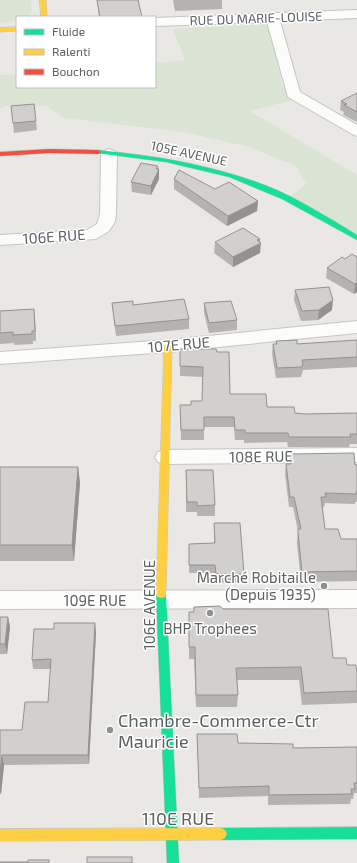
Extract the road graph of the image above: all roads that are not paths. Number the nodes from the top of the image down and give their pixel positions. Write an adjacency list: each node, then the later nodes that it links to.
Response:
1 (43, 0): 3 (street)
2 (357, 14): 4 (street, RUE DU MARIE-LOUISE)
3 (44, 16)
4 (272, 17): 5 (street, RUE DU MARIE-LOUISE); 8 (street)
5 (156, 22)
6 (16, 29): 7 (street)
7 (0, 30)
8 (357, 131)
9 (0, 154): 10 (street, 105E AVENUE)
10 (109, 154): 11 (street, 105E AVENUE); 12 (street, 106E RUE)
11 (357, 238)
12 (0, 240)
13 (357, 327): 14 (street, 107E RUE)
14 (168, 346): 15 (street, 107E RUE); 17 (street, 106E AVENUE)
15 (0, 358)
16 (357, 455): 17 (street, 108E RUE)
17 (165, 457): 19 (street, 106E AVENUE)
18 (0, 600): 19 (street, 109E RUE)
19 (161, 600): 20 (street, 109E RUE); 22 (street, 106E AVENUE)
20 (357, 600)
21 (357, 833): 22 (street, 110E RUE)
22 (173, 834): 23 (street, 110E RUE); 24 (street, 106E AVENUE)
23 (0, 835)
24 (173, 863)

